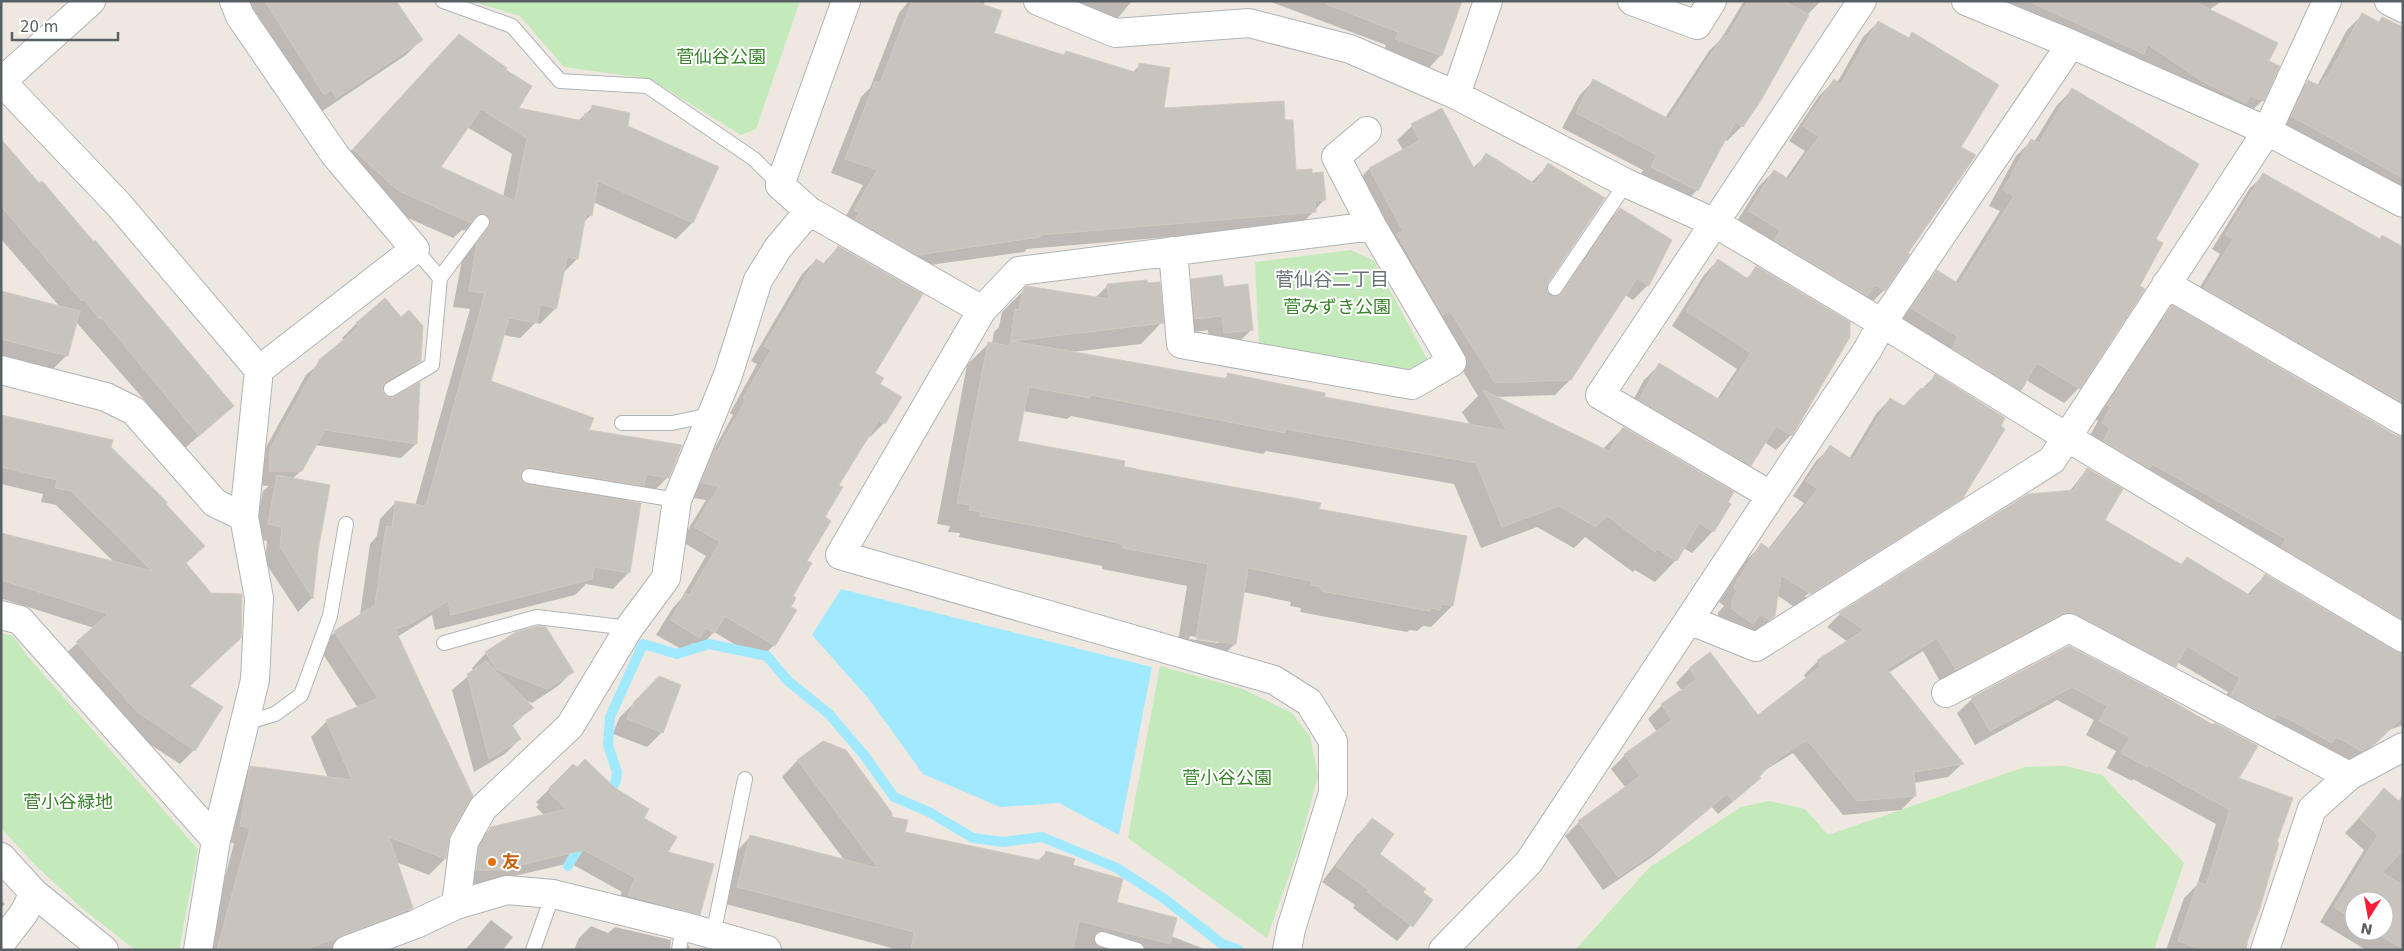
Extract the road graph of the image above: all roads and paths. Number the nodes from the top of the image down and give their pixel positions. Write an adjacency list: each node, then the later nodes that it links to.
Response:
1 (91, 1): 16 (street)
2 (234, 1): 27 (street)
3 (443, 1): 21 (lane)
4 (846, 1): 21 (street)
5 (1038, 1): 14 (street)
6 (1488, 1): 17 (street)
7 (1632, 1): 8 (street)
8 (1712, 1)
9 (1862, 1): 25 (street)
10 (1966, 1): 15 (street)
11 (2327, 1): 18 (street)
12 (2388, 1): 13 (street)
13 (2403, 8)
14 (1253, 12): 17 (street)
15 (2071, 44): 18 (street); 33 (street)
16 (2, 82): 35 (street)
17 (1456, 95): 20 (street)
18 (2266, 131): 22 (street); 30 (street)
19 (1367, 132): 26 (street)
20 (1626, 183): 25 (street); 31 (lane)
21 (780, 185): 23 (street)
22 (2403, 204)
23 (809, 211): 32 (street); 37 (street)
24 (482, 222): 29 (lane)
25 (1715, 223): 33 (street); 42 (street)
26 (1372, 226): 28 (street); 28 (street)
27 (415, 249): 29 (lane); 35 (street)
28 (1174, 251): 32 (street)
29 (440, 278): 36 (lane)
30 (2166, 284): 38 (street); 40 (street)
31 (1555, 288)
32 (982, 310): 71 (street)
33 (1882, 323): 40 (street); 42 (street)
34 (1, 370): 44 (street)
35 (259, 370): 44 (street)
36 (391, 389)
37 (710, 415): 39 (lane); 43 (street)
38 (2403, 421)
39 (622, 423)
40 (2068, 438): 47 (street); 49 (street)
41 (529, 476): 43 (lane)
42 (1770, 495): 47 (street)
43 (677, 500): 48 (street)
44 (244, 517): 52 (street)
45 (346, 524): 52 (lane)
46 (1, 615): 56 (street)
47 (1689, 620): 72 (street)
48 (629, 628): 50 (lane); 60 (street)
49 (2403, 638)
50 (444, 643)
51 (1946, 693): 54 (street)
52 (245, 723): 56 (street)
53 (2402, 747): 54 (street)
54 (2349, 776): 73 (street)
55 (745, 779): 61 (lane)
56 (216, 840): 66 (street)
57 (1, 857): 58 (street)
58 (34, 893): 64 (street); 65 (street)
59 (553, 894): 60 (street); 62 (street); 68 (lane)
60 (456, 905): 67 (street)
61 (713, 934): 62 (street); 69 (street)
62 (681, 938)
63 (1102, 939): 70 (lane)
64 (1, 943)
65 (104, 950)
66 (198, 950)
67 (347, 950)
68 (533, 950)
69 (766, 950)
70 (1137, 950)
71 (1287, 950)
72 (1443, 950)
73 (2265, 950)

